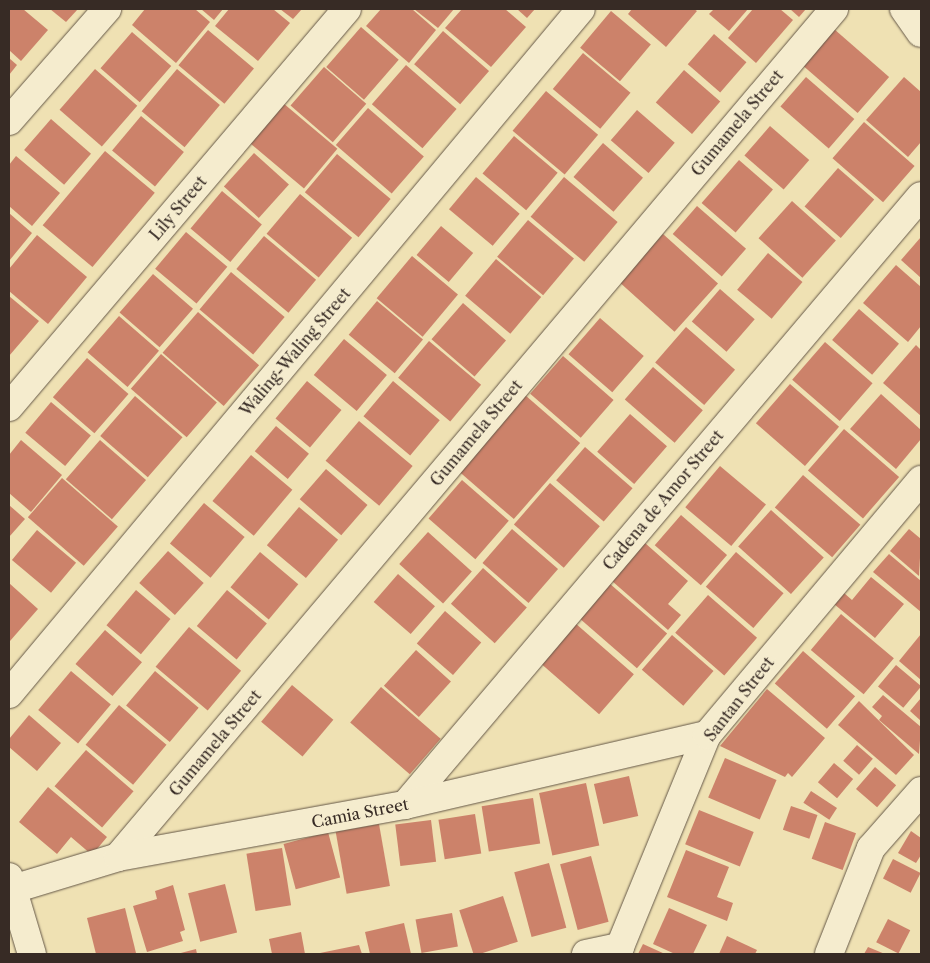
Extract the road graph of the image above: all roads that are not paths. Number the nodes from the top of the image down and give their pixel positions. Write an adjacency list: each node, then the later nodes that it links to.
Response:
1 (107, 9): 7 (street)
2 (347, 9): 9 (street, Lily Street)
3 (581, 9): 11 (street, Waling-Waling Street)
4 (834, 9): 15 (street, Gumamela Street)
5 (904, 9): 6 (street)
6 (921, 32)
7 (9, 121)
8 (921, 196): 14 (street, Cadena de Amor Street)
9 (9, 407)
10 (921, 480): 12 (street, Santan Street)
11 (9, 694)
12 (706, 735): 14 (street, Camia Street); 17 (street, Santan Street)
13 (921, 790): 20 (street)
14 (404, 804): 15 (street, Camia Street)
15 (118, 857): 16 (street, Camia Street)
16 (11, 883): 18 (street)
17 (619, 950): 19 (street)
18 (32, 954)
19 (586, 954)
20 (828, 954)

